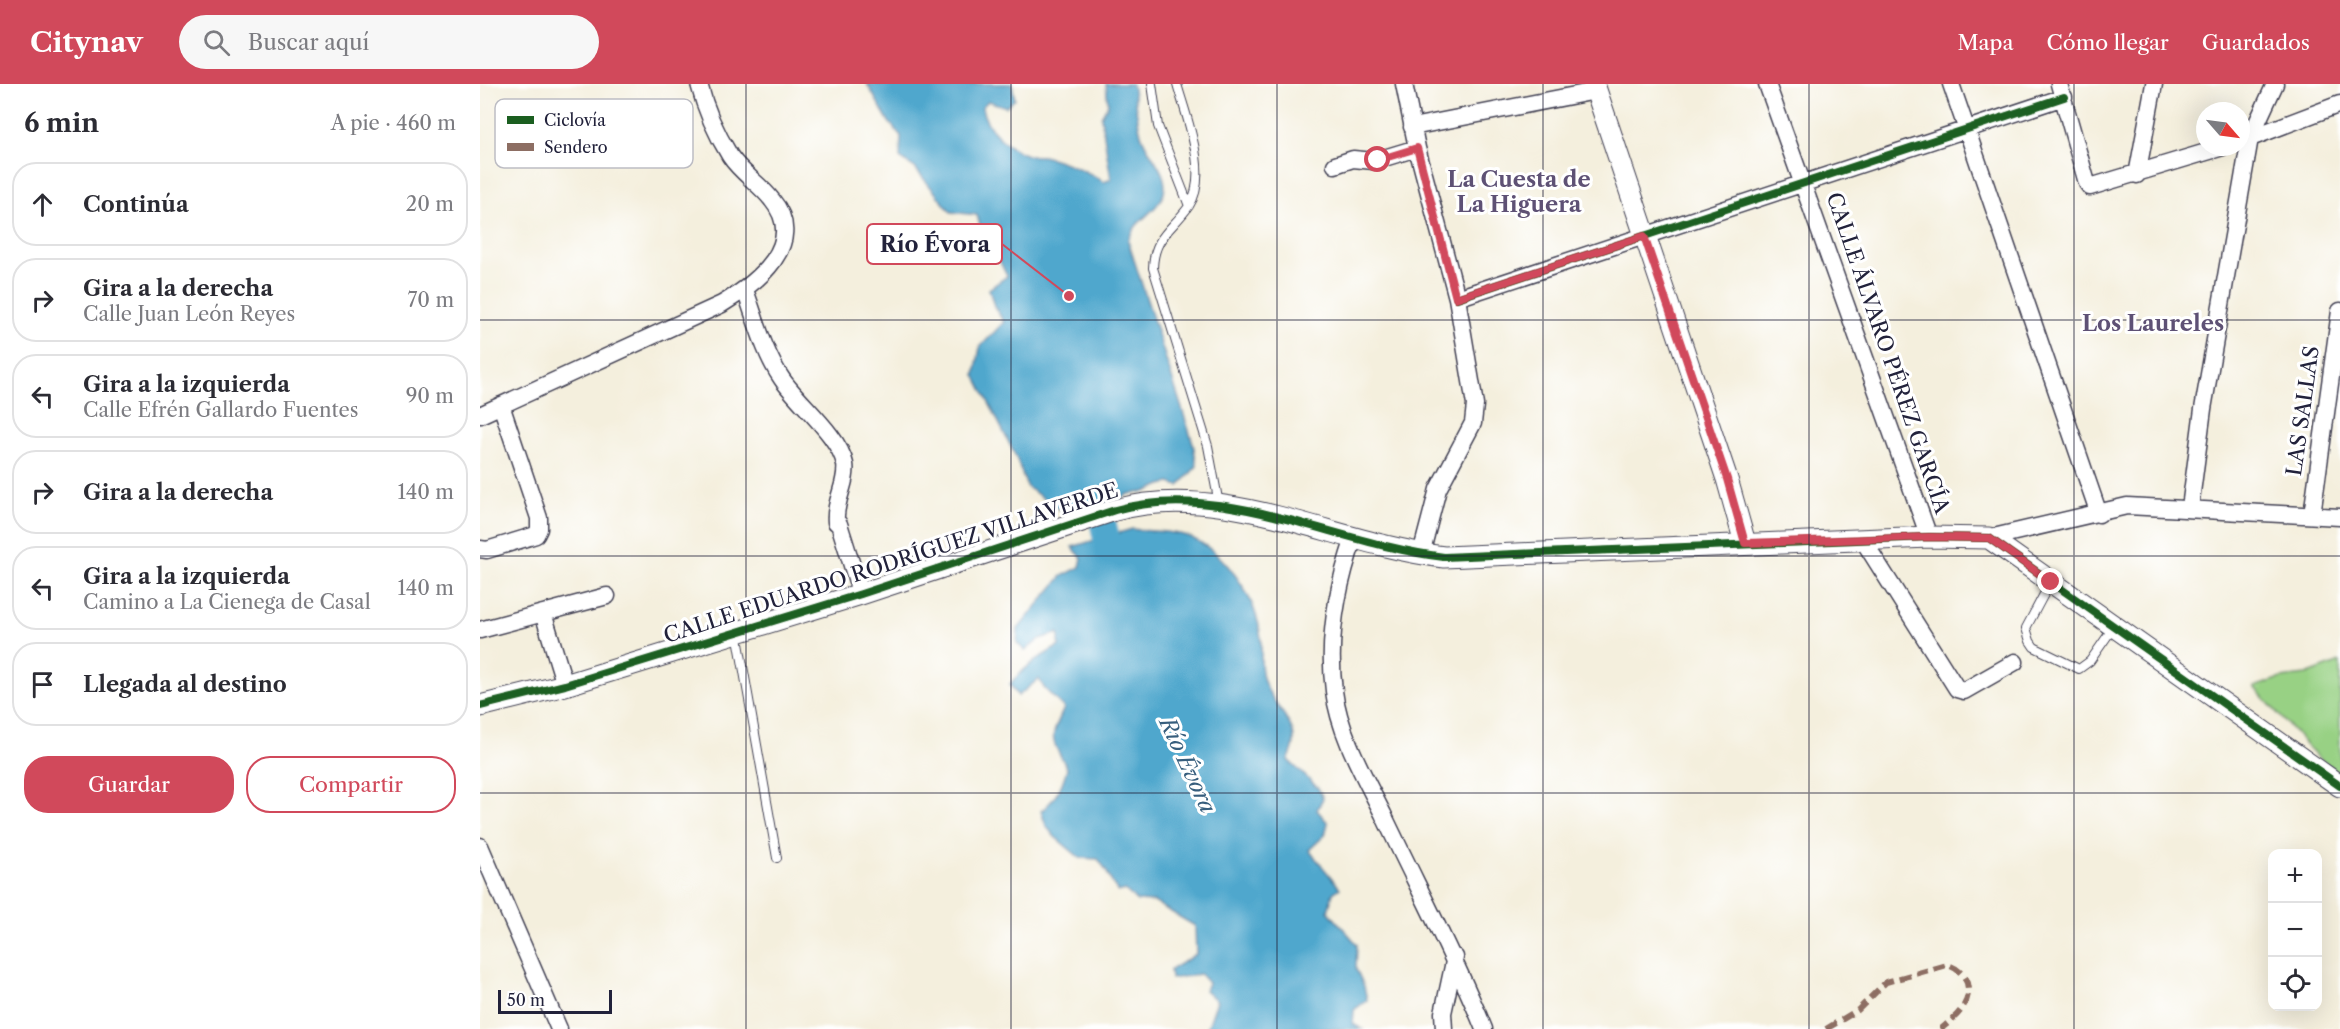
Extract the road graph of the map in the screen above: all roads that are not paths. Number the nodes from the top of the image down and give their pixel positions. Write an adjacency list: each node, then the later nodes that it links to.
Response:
1 (699, 84): 24 (street)
2 (1152, 84): 22 (lane)
3 (1177, 84): 22 (lane)
4 (1404, 84): 12 (street)
5 (1767, 84): 21 (street, CALLE ÁLVARO PÉREZ GARCÍA)
6 (1952, 84): 13 (street)
7 (2275, 84): 14 (street)
8 (2156, 87): 20 (street)
9 (1595, 88): 12 (street); 23 (street)
10 (2061, 91): 13 (street); 20 (street)
11 (2340, 104): 15 (street)
12 (1412, 127): 16 (street)
13 (1967, 129): 21 (street); 31 (street)
14 (2250, 131)
15 (2250, 138)
16 (1417, 148): 19 (street); 25 (street)
17 (2196, 156): 20 (street)
18 (2243, 156): 30 (street)
19 (1335, 165)
20 (2137, 175)
21 (1804, 183): 23 (street); 34 (street, CALLE ÁLVARO PÉREZ GARCÍA)
22 (1189, 206): 29 (lane)
23 (1644, 236): 25 (street); 38 (street)
24 (745, 290): 27 (street); 42 (street)
25 (1456, 298): 40 (street)
26 (2340, 312): 32 (street, LAS SALLAS)
27 (501, 405): 28 (street); 39 (street)
28 (480, 415)
29 (1220, 505): 35 (street, CALLE EDUARDO RODRÍGUEZ VILLAVERDE); 42 (street, CALLE EDUARDO RODRÍGUEZ VILLAVERDE)
30 (2190, 508): 31 (street); 32 (street)
31 (2098, 514): 36 (street)
32 (2312, 515): 33 (street)
33 (2340, 517)
34 (1929, 537): 36 (street, CALLE EDUARDO RODRÍGUEZ VILLAVERDE); 37 (street, CALLE EDUARDO RODRÍGUEZ VILLAVERDE)
35 (1354, 538): 40 (street, CALLE EDUARDO RODRÍGUEZ VILLAVERDE); 54 (street)
36 (1989, 538): 41 (street)
37 (1863, 540): 38 (street, CALLE EDUARDO RODRÍGUEZ VILLAVERDE); 48 (street)
38 (1745, 543): 40 (street, CALLE EDUARDO RODRÍGUEZ VILLAVERDE)
39 (480, 549)
40 (1421, 554)
41 (2051, 582): 45 (street); 45 (lane)
42 (861, 594): 47 (street, CALLE EDUARDO RODRÍGUEZ VILLAVERDE)
43 (607, 596): 44 (street)
44 (543, 613): 46 (street); 49 (street)
45 (2113, 628): 51 (street)
46 (480, 630)
47 (737, 632): 49 (street, CALLE EDUARDO RODRÍGUEZ VILLAVERDE); 53 (lane)
48 (2015, 662)
49 (565, 685): 50 (street, CALLE EDUARDO RODRÍGUEZ VILLAVERDE)
50 (480, 706)
51 (2340, 786)
52 (480, 846): 55 (street)
53 (777, 858)
54 (1455, 957): 56 (street); 57 (street)
55 (559, 1029)
56 (1444, 1029)
57 (1484, 1029)

